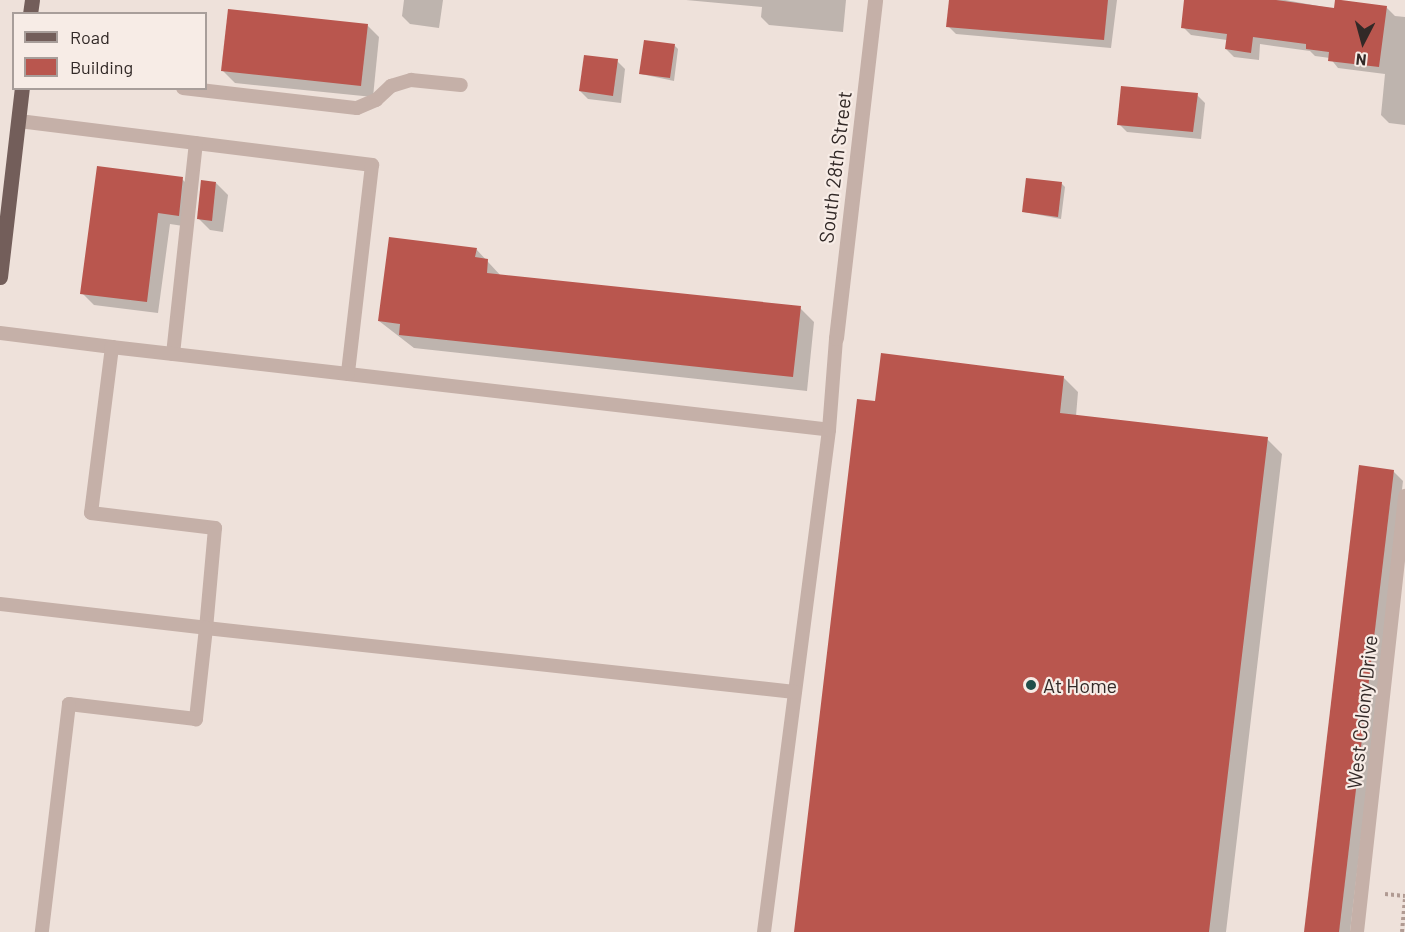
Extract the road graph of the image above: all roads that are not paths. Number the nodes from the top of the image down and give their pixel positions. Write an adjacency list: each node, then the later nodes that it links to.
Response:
1 (875, 0): 9 (street, South 28th Street)
2 (462, 85): 4 (lane)
3 (22, 90): 5 (main road)
4 (200, 90)
5 (19, 121): 6 (lane); 7 (main road)
6 (196, 143): 11 (lane); 12 (lane)
7 (0, 277)
8 (0, 333): 10 (lane)
9 (836, 338): 13 (lane)
10 (112, 347): 11 (lane); 16 (lane)
11 (173, 354): 12 (lane)
12 (348, 374): 13 (lane)
13 (829, 430): 17 (lane)
14 (1405, 496): 20 (lane, West Colony Drive)
15 (0, 604): 16 (lane)
16 (206, 628): 17 (lane); 18 (lane)
17 (795, 692): 19 (lane)
18 (42, 932)
19 (764, 932)
20 (1357, 932)

